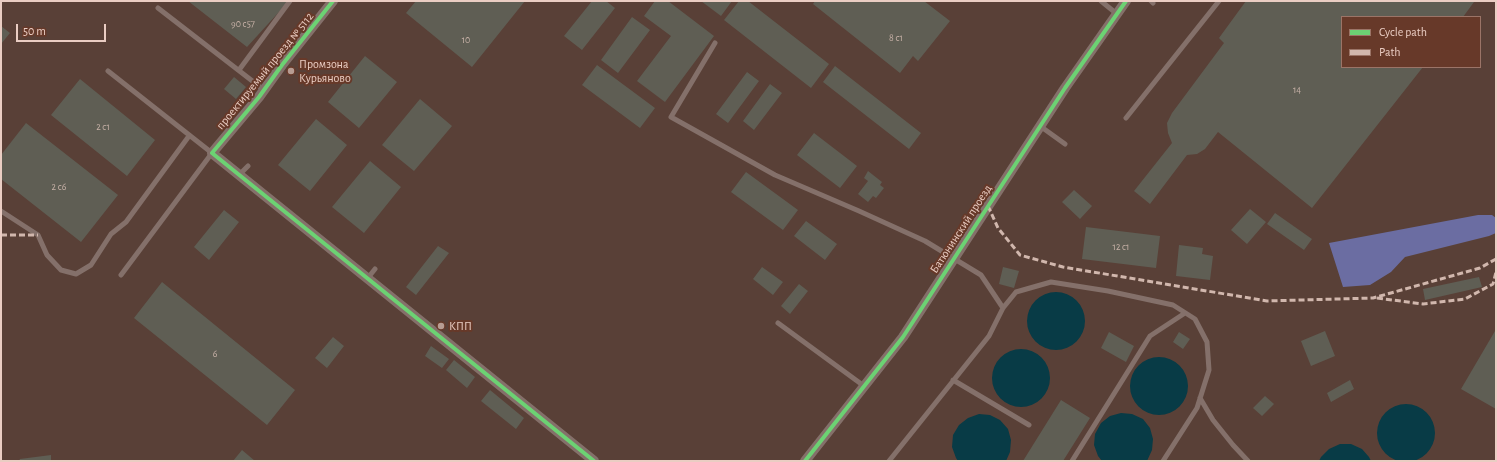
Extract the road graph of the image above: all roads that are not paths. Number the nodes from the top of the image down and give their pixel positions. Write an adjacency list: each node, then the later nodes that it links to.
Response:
1 (290, 1): 9 (lane)
2 (333, 1): 11 (street, проектируемый проезд № 5112)
3 (1101, 1): 7 (lane)
4 (1126, 1): 7 (street, Батюнинский проезд)
5 (1219, 1): 12 (lane)
6 (158, 8): 9 (lane)
7 (1117, 14): 13 (street, Батюнинский проезд)
8 (715, 44): 20 (lane)
9 (239, 70): 11 (lane)
10 (108, 71): 14 (lane)
11 (264, 90): 16 (street, проектируемый проезд № 5112)
12 (1126, 118)
13 (1040, 126): 15 (lane); 20 (street, Батюнинский проезд)
14 (189, 136): 16 (lane); 19 (lane)
15 (1065, 144)
16 (212, 153): 18 (street); 22 (lane)
17 (248, 166): 18 (lane)
18 (239, 175): 23 (street)
19 (1, 211)
20 (953, 260): 24 (lane); 28 (street, Батюнинский проезд)
21 (375, 269): 23 (lane)
22 (121, 275)
23 (367, 279): 31 (street)
24 (1003, 308): 25 (lane); 27 (lane)
25 (1185, 313): 29 (lane); 34 (lane)
26 (778, 323): 28 (lane)
27 (953, 380): 30 (lane); 33 (lane)
28 (864, 386): 32 (street, Батюнинский проезд)
29 (1200, 398): 35 (lane); 36 (lane)
30 (1029, 425)
31 (594, 461)
32 (805, 461)
33 (889, 461)
34 (1072, 461)
35 (1163, 461)
36 (1248, 461)

